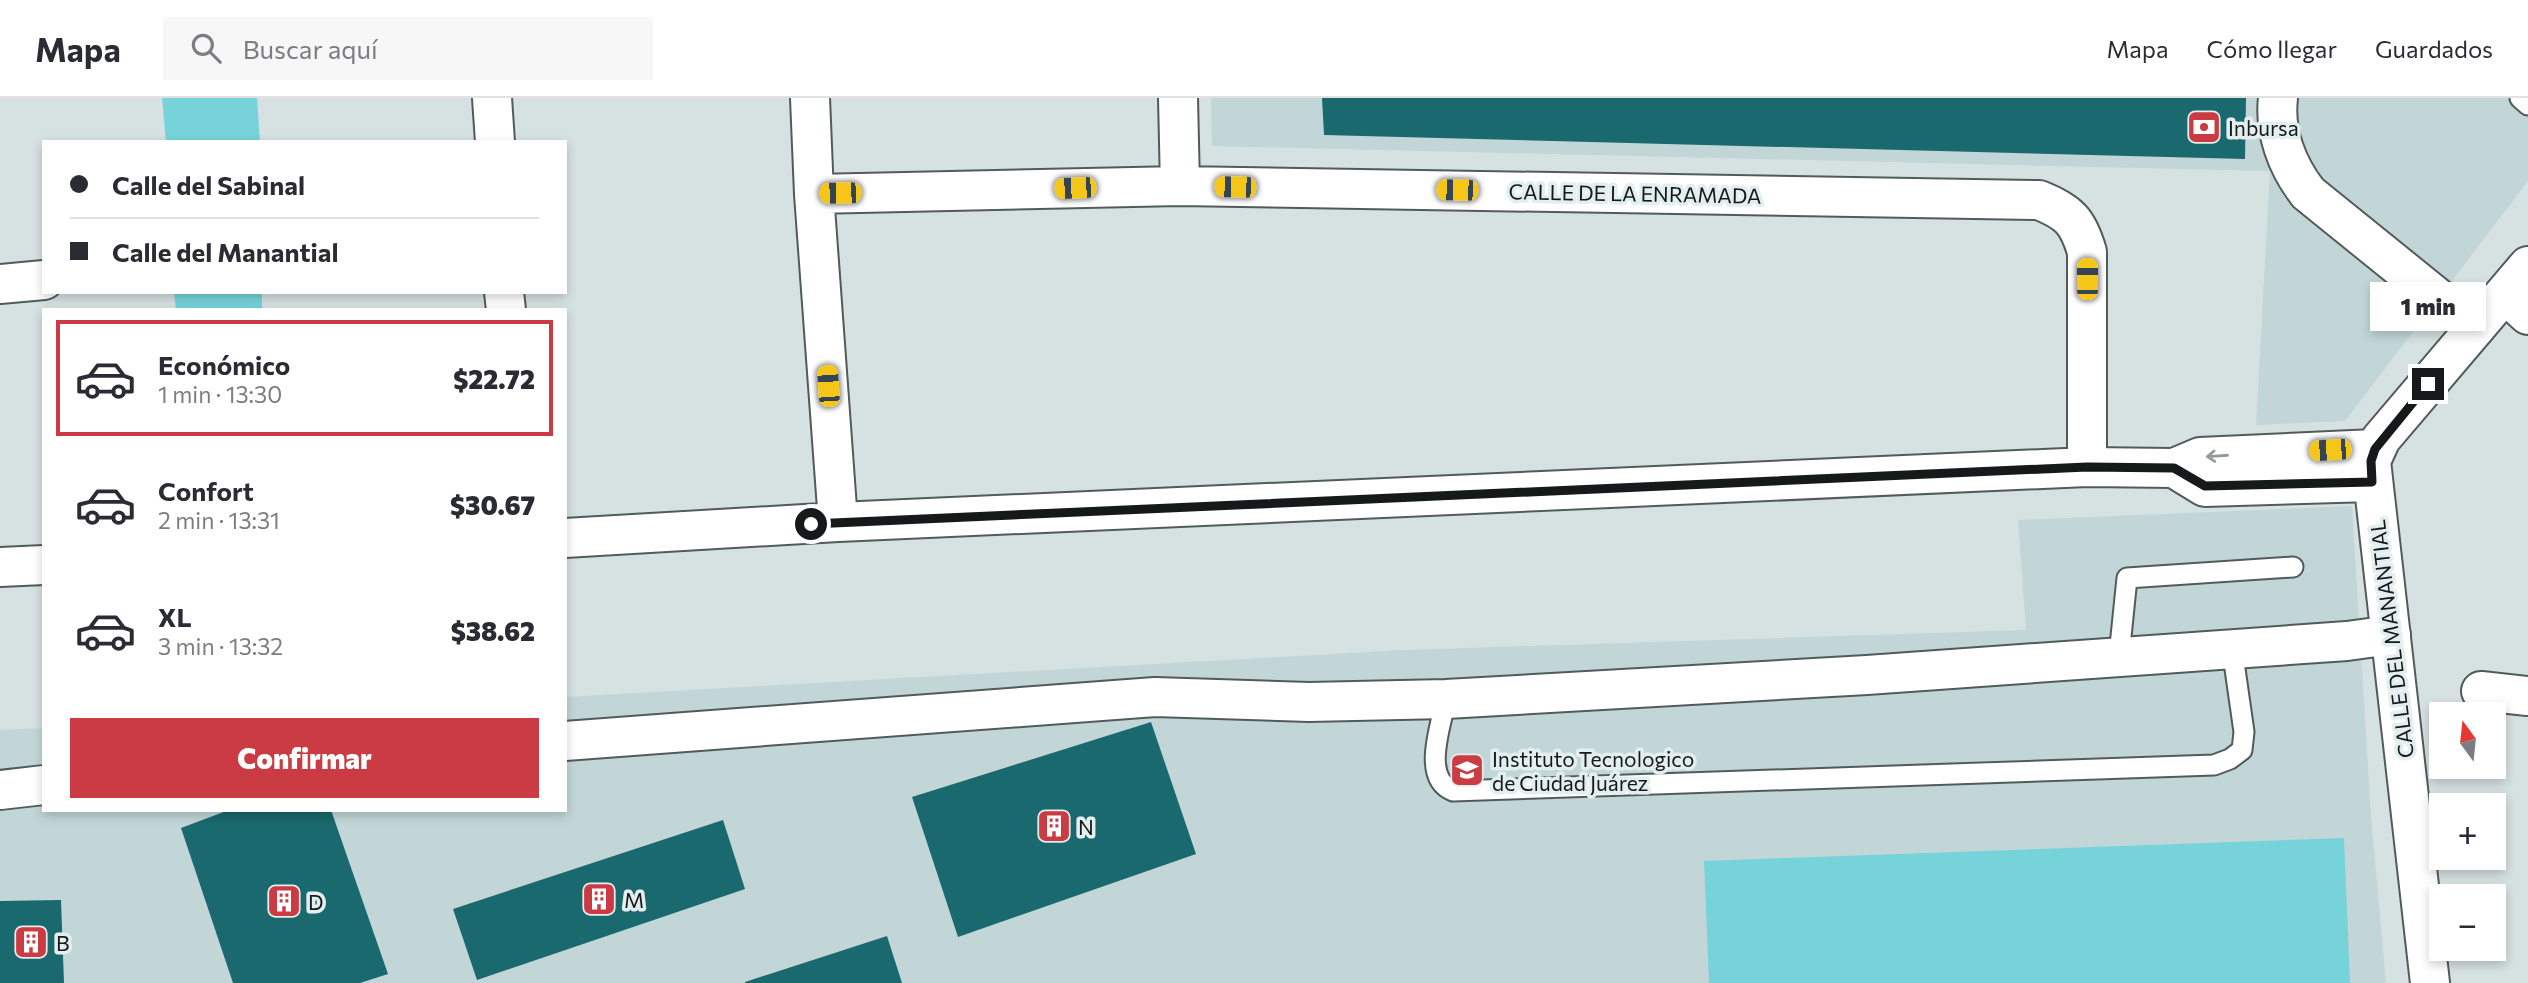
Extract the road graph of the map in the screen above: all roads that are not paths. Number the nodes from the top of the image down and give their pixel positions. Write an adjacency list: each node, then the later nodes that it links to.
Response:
1 (492, 98): 7 (street)
2 (810, 98): 9 (street)
3 (1178, 98): 8 (street)
4 (2278, 98): 13 (street)
5 (2520, 98): 6 (lane)
6 (2528, 105)
7 (495, 140)
8 (1180, 186): 9 (street, CALLE DE LA ENRAMADA); 15 (street, CALLE DE LA ENRAMADA)
9 (814, 194): 16 (street)
10 (42, 280): 11 (street)
11 (0, 284)
12 (2520, 292): 13 (street)
13 (2475, 328): 14 (street)
14 (2373, 465): 15 (street); 21 (street, CALLE DEL MANANTIAL)
15 (2087, 467): 16 (street)
16 (838, 522): 17 (street)
17 (567, 538)
18 (42, 565): 20 (street)
19 (2293, 566): 23 (lane)
20 (0, 567)
21 (2391, 635): 22 (street); 30 (street, CALLE DEL MANANTIAL)
22 (2232, 648): 23 (street); 26 (lane)
23 (2119, 656): 26 (street)
24 (2481, 691): 25 (street)
25 (2528, 696)
26 (1446, 699): 27 (street)
27 (567, 741)
28 (42, 785): 29 (street)
29 (0, 790)
30 (2430, 983)

